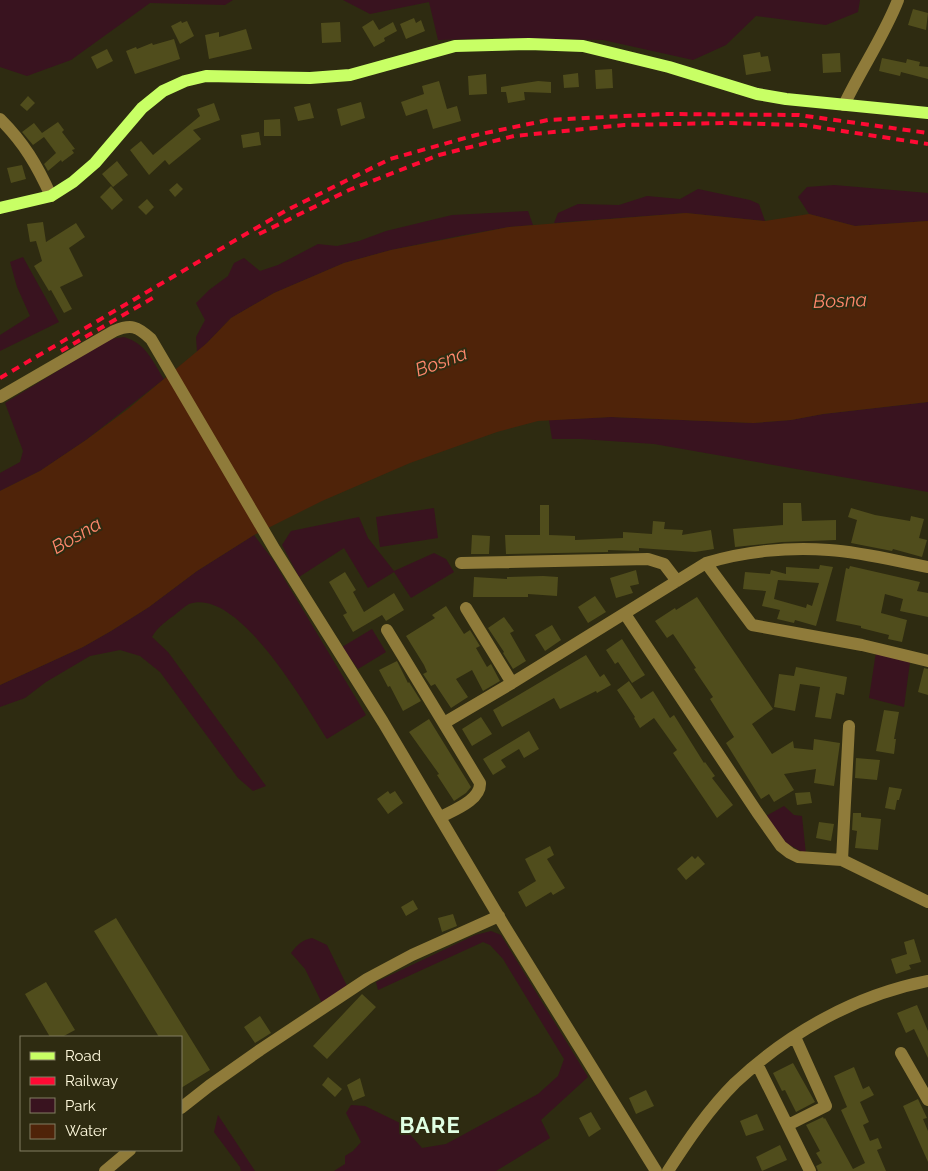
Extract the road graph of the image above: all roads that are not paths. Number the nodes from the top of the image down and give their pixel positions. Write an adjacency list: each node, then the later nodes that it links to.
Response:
1 (898, 0): 2 (street)
2 (844, 104): 3 (main road); 5 (main road)
3 (928, 114)
4 (0, 119): 5 (street)
5 (50, 196): 6 (main road)
6 (0, 208)
7 (0, 396): 19 (street)
8 (462, 562): 11 (street)
9 (706, 563): 10 (street); 11 (street); 15 (street)
10 (928, 567)
11 (677, 581): 13 (street)
12 (466, 608): 16 (street)
13 (625, 614): 16 (street); 20 (street)
14 (387, 630): 17 (street)
15 (928, 661)
16 (512, 683): 17 (street)
17 (444, 723): 19 (street)
18 (849, 726): 20 (street)
19 (441, 817): 22 (street)
20 (842, 860): 21 (street)
21 (928, 902)
22 (499, 916): 28 (street); 32 (street)
23 (927, 983): 24 (street)
24 (795, 1037): 26 (street); 29 (street)
25 (901, 1052): 27 (street)
26 (757, 1064): 29 (street); 33 (street)
27 (926, 1093)
28 (182, 1107)
29 (788, 1125): 34 (street)
30 (129, 1151): 31 (street)
31 (105, 1171)
32 (656, 1171)
33 (668, 1171)
34 (810, 1171)

